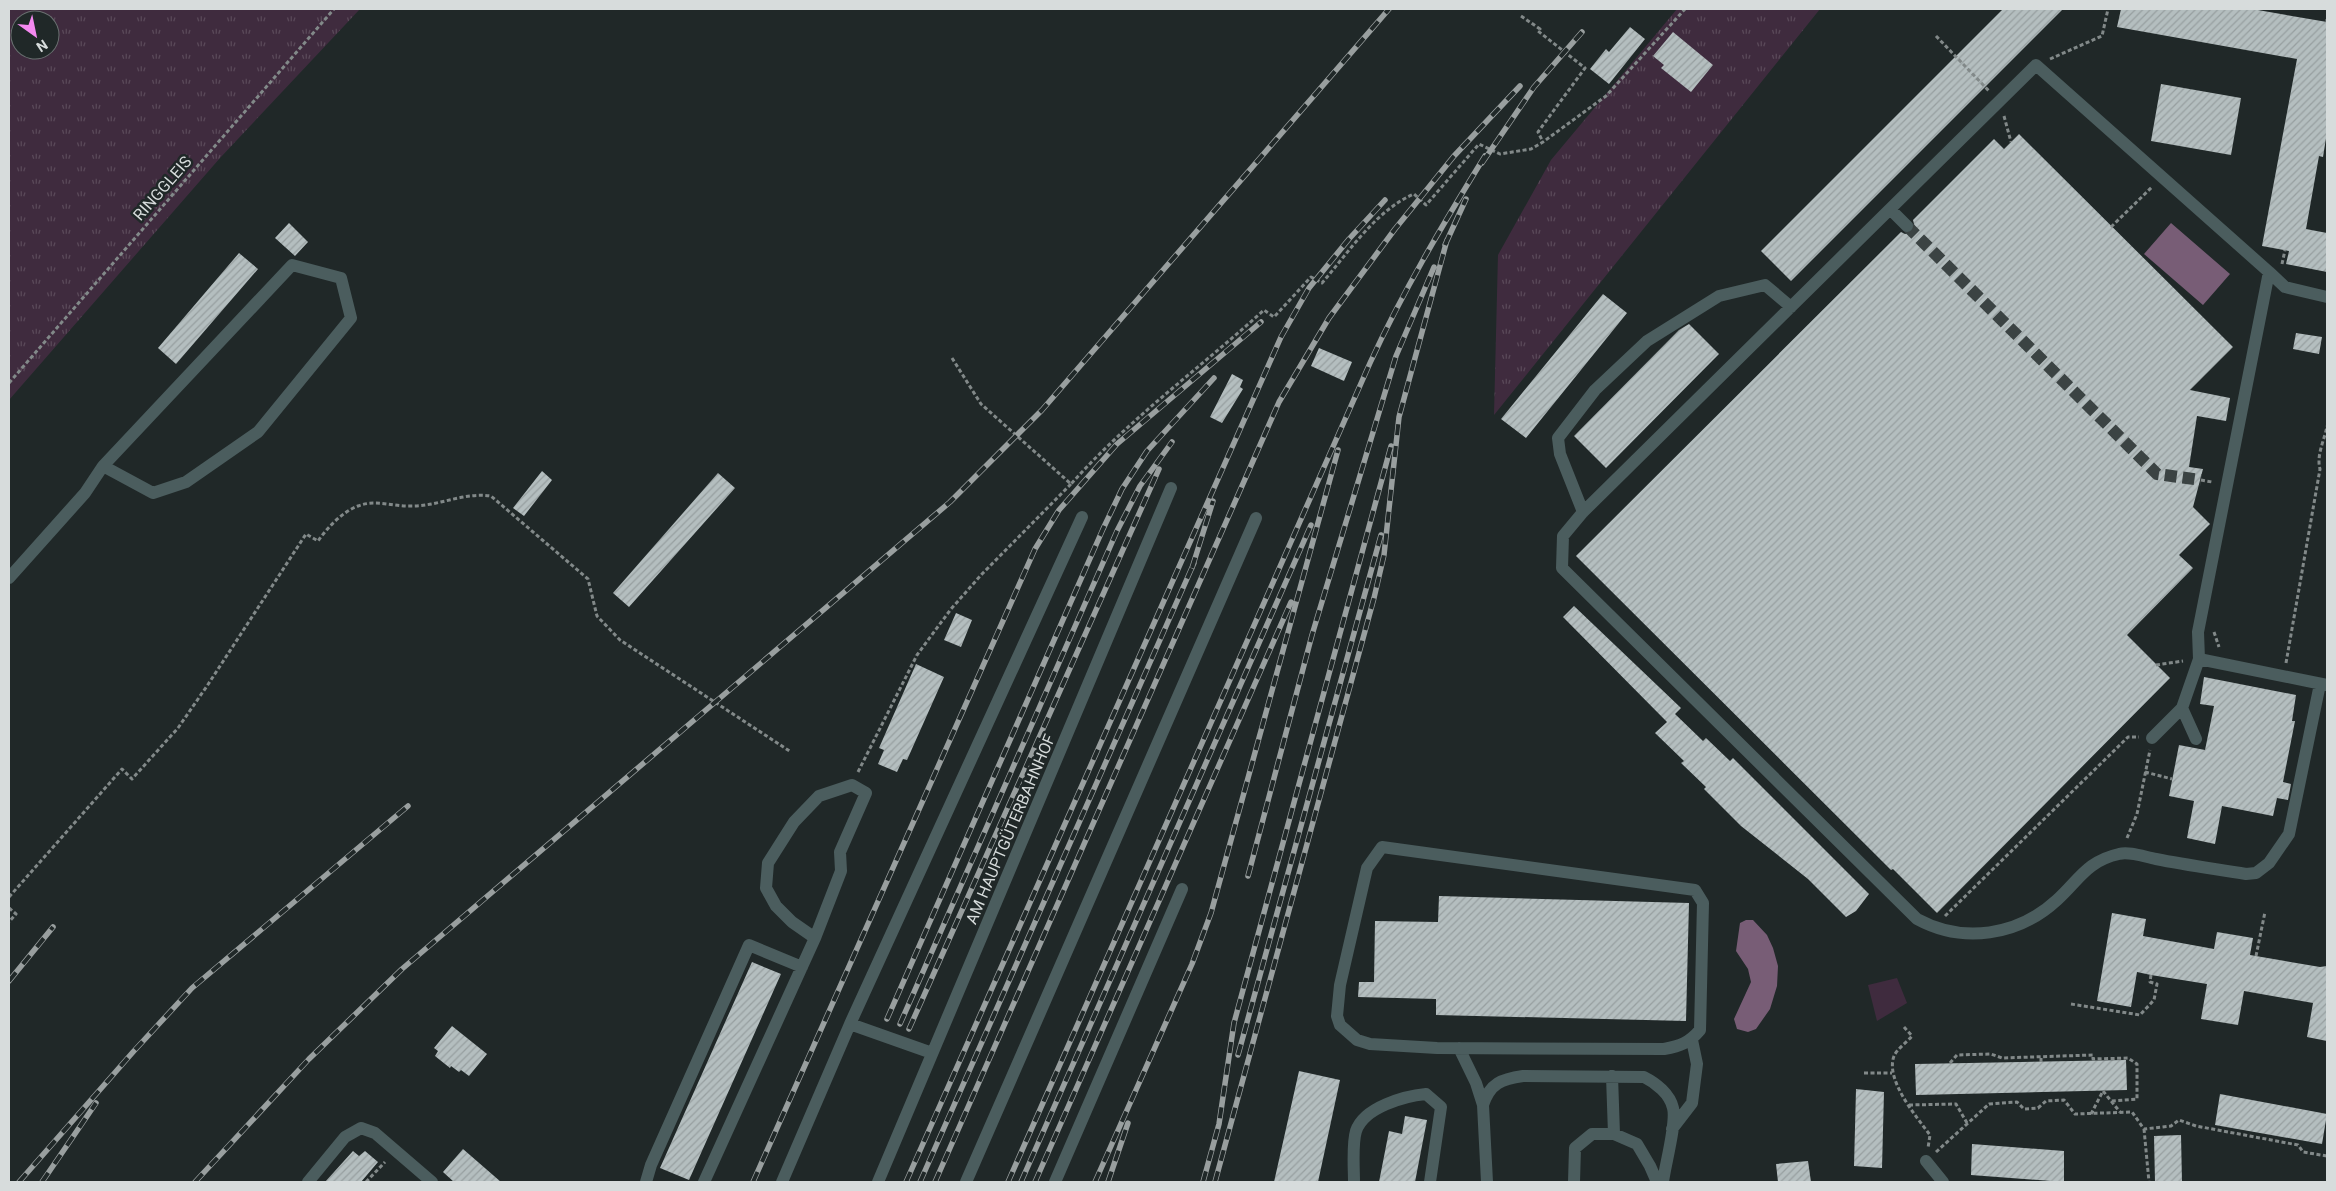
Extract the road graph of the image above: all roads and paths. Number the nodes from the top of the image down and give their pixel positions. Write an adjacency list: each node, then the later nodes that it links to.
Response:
1 (334, 9): 18 (path, RINGGLEIS)
2 (1685, 9): 8 (path)
3 (2108, 9): 6 (path)
4 (1522, 16): 8 (path)
5 (1936, 36): 7 (path)
6 (2036, 65): 7 (street); 10 (street)
7 (1999, 101): 9 (path); 11 (street)
8 (1543, 142): 21 (path)
9 (2011, 142)
10 (2162, 177): 13 (path); 14 (street)
11 (1891, 210): 12 (street); 16 (street)
12 (1907, 226)
13 (2112, 227)
14 (2269, 272): 15 (street); 27 (street)
15 (2327, 297)
16 (1791, 307): 23 (street); 23 (street)
17 (952, 358): 21 (path)
18 (9, 383)
19 (2327, 426): 28 (path)
20 (103, 466): 20 (street); 26 (street)
21 (1071, 484): 36 (path)
22 (1171, 488): 53 (street, AM HAUPTGÜTERBAHNHOF)
23 (1583, 512): 43 (street)
24 (1082, 517): 49 (street)
25 (1256, 518): 81 (street)
26 (9, 578)
27 (2199, 659): 28 (street); 30 (street)
28 (2284, 675): 29 (street)
29 (2324, 684): 37 (street)
30 (2182, 708): 31 (street); 32 (street)
31 (2152, 738): 34 (path); 43 (path)
32 (2196, 739)
33 (791, 752): 39 (path)
34 (2145, 772): 35 (path); 37 (path)
35 (2172, 779)
36 (852, 785): 44 (street); 44 (street)
37 (2121, 853): 43 (street)
38 (1182, 889): 82 (street)
39 (9, 897)
40 (9, 908): 42 (path)
41 (2265, 912): 45 (path)
42 (9, 922)
43 (1933, 928)
44 (815, 938): 46 (street)
45 (2256, 956)
46 (802, 967): 77 (street); 78 (street)
47 (2151, 974): 48 (path)
48 (2071, 1004)
49 (850, 1024): 53 (street); 79 (street)
50 (1904, 1028): 60 (path)
51 (1692, 1040): 52 (street); 52 (street); 69 (street)
52 (1459, 1048): 63 (street)
53 (932, 1053): 80 (street, AM HAUPTGÜTERBAHNHOF)
54 (2041, 1057): 55 (path); 56 (path); 62 (path)
55 (2002, 1058): 57 (path); 58 (path)
56 (2041, 1062)
57 (2002, 1063)
58 (1950, 1064)
59 (1864, 1073): 60 (path)
60 (1892, 1073): 64 (path)
61 (1612, 1076): 63 (street); 69 (street); 70 (street)
62 (2111, 1101): 65 (path); 66 (path)
63 (1483, 1105): 85 (street)
64 (1909, 1105): 67 (path); 72 (path)
65 (2120, 1113): 66 (path); 68 (path)
66 (2091, 1114): 67 (path)
67 (1967, 1123): 72 (path)
68 (2144, 1128): 71 (path); 90 (path)
69 (1672, 1129): 88 (street)
70 (1614, 1134): 86 (street); 87 (street)
71 (2327, 1156)
72 (1926, 1161): 89 (street)
73 (391, 1167): 75 (path)
74 (308, 1182): 76 (street)
75 (366, 1182)
76 (432, 1182)
77 (646, 1182)
78 (704, 1182)
79 (782, 1182)
80 (878, 1182)
81 (966, 1182)
82 (1055, 1182)
83 (1354, 1182): 84 (street)
84 (1430, 1182)
85 (1487, 1182)
86 (1574, 1182)
87 (1657, 1182)
88 (1663, 1182)
89 (1943, 1182)
90 (2149, 1182)

